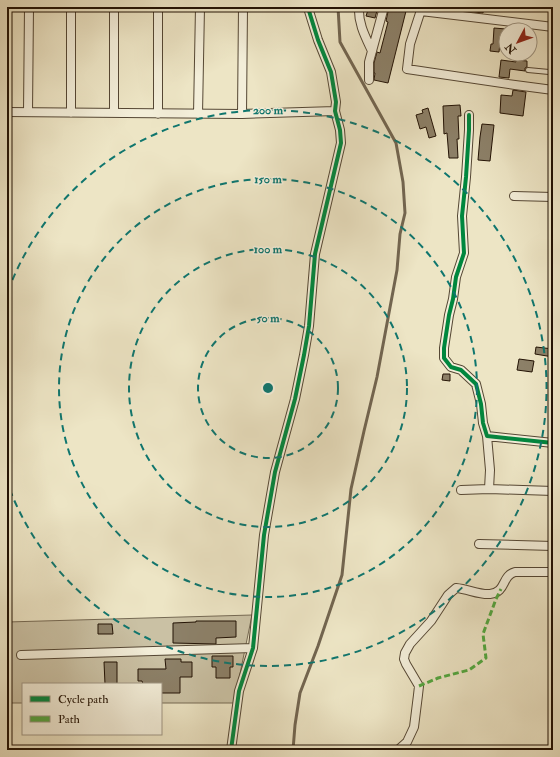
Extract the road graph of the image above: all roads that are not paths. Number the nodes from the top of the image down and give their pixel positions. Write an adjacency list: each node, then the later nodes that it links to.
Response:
1 (29, 7): 19 (street)
2 (72, 7): 20 (street)
3 (114, 7): 21 (street)
4 (158, 7): 22 (street)
5 (200, 7): 23 (street)
6 (243, 7): 24 (street)
7 (309, 7): 17 (street)
8 (359, 7): 12 (street)
9 (384, 7): 12 (street)
10 (422, 9): 11 (street); 16 (street)
11 (553, 27)
12 (372, 51): 15 (street)
13 (528, 70): 14 (lane)
14 (553, 74)
15 (369, 80)
16 (553, 90)
17 (335, 111): 24 (street); 36 (street)
18 (7, 112): 19 (street)
19 (28, 112): 20 (street)
20 (71, 113): 21 (street)
21 (114, 113): 22 (street)
22 (158, 114): 23 (street)
23 (198, 114): 24 (street)
24 (242, 114)
25 (469, 115): 28 (street)
26 (514, 196): 27 (street)
27 (553, 197)
28 (487, 436): 29 (street); 30 (street)
29 (553, 443)
30 (489, 489): 31 (street); 32 (street)
31 (461, 490)
32 (553, 491)
33 (479, 544): 34 (street)
34 (553, 546)
35 (553, 572): 39 (street)
36 (253, 648): 37 (street); 38 (street)
37 (21, 655)
38 (231, 750)
39 (398, 750)

